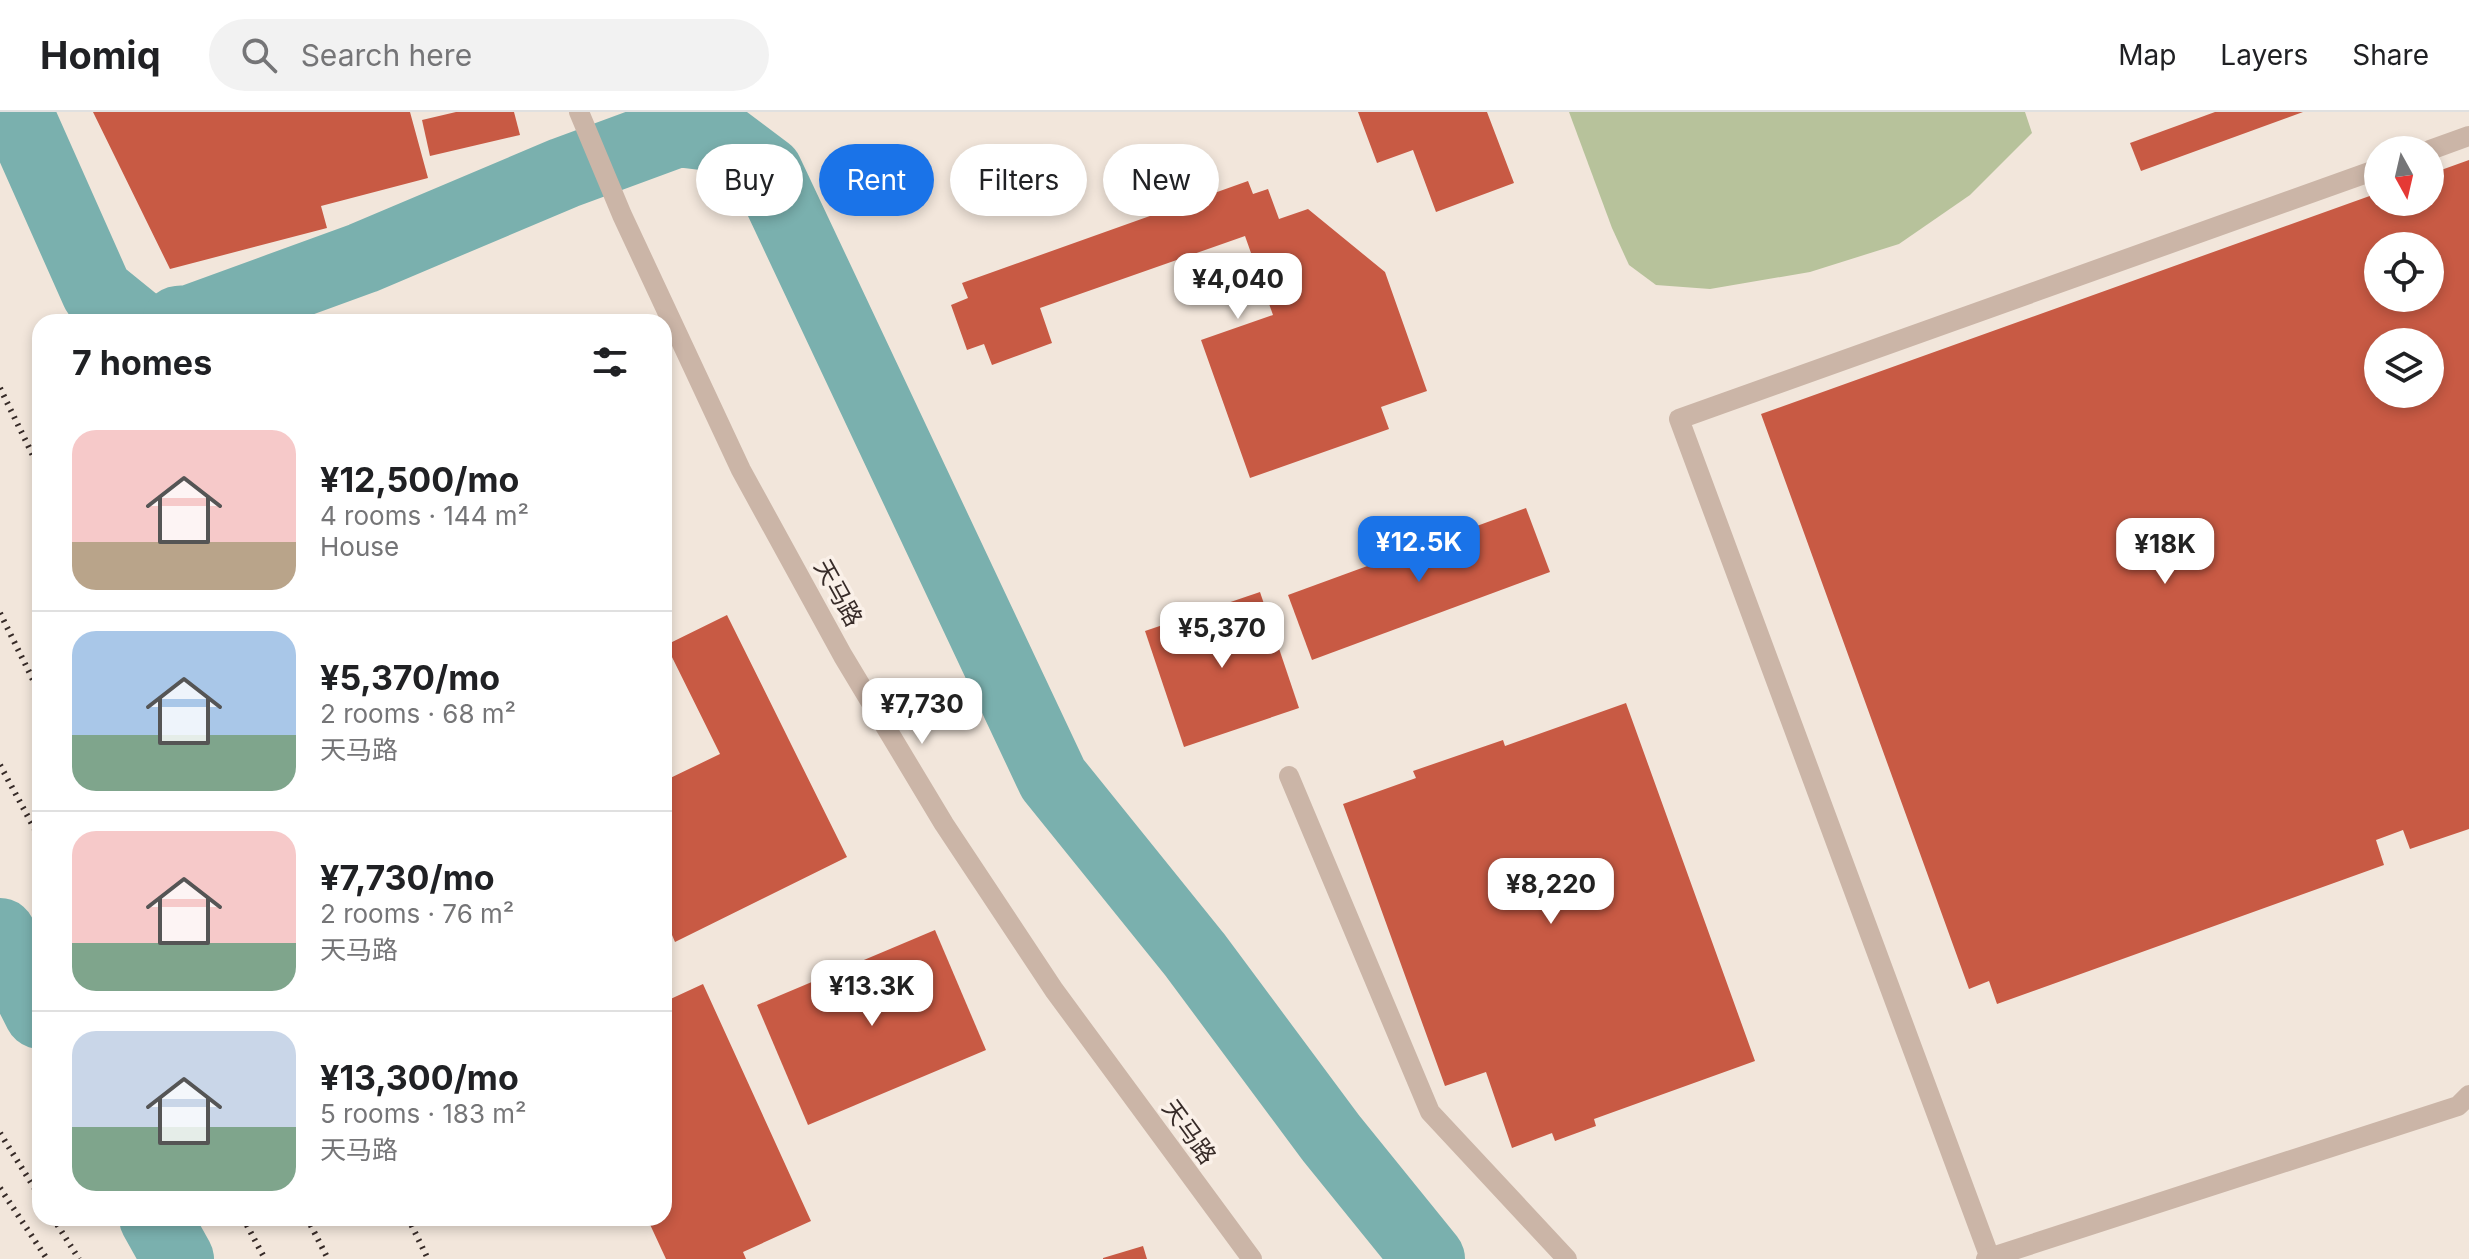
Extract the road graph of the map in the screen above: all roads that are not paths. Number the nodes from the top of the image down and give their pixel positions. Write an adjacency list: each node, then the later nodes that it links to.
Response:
1 (579, 112): 5 (street, 天马路)
2 (2469, 136): 3 (street)
3 (2444, 145)
4 (2364, 174): 9 (street)
5 (668, 314)
6 (672, 322): 10 (street, 天马路)
7 (1289, 776): 11 (street)
8 (2469, 1095): 9 (street)
9 (1988, 1258)
10 (1252, 1259)
11 (1567, 1259)

